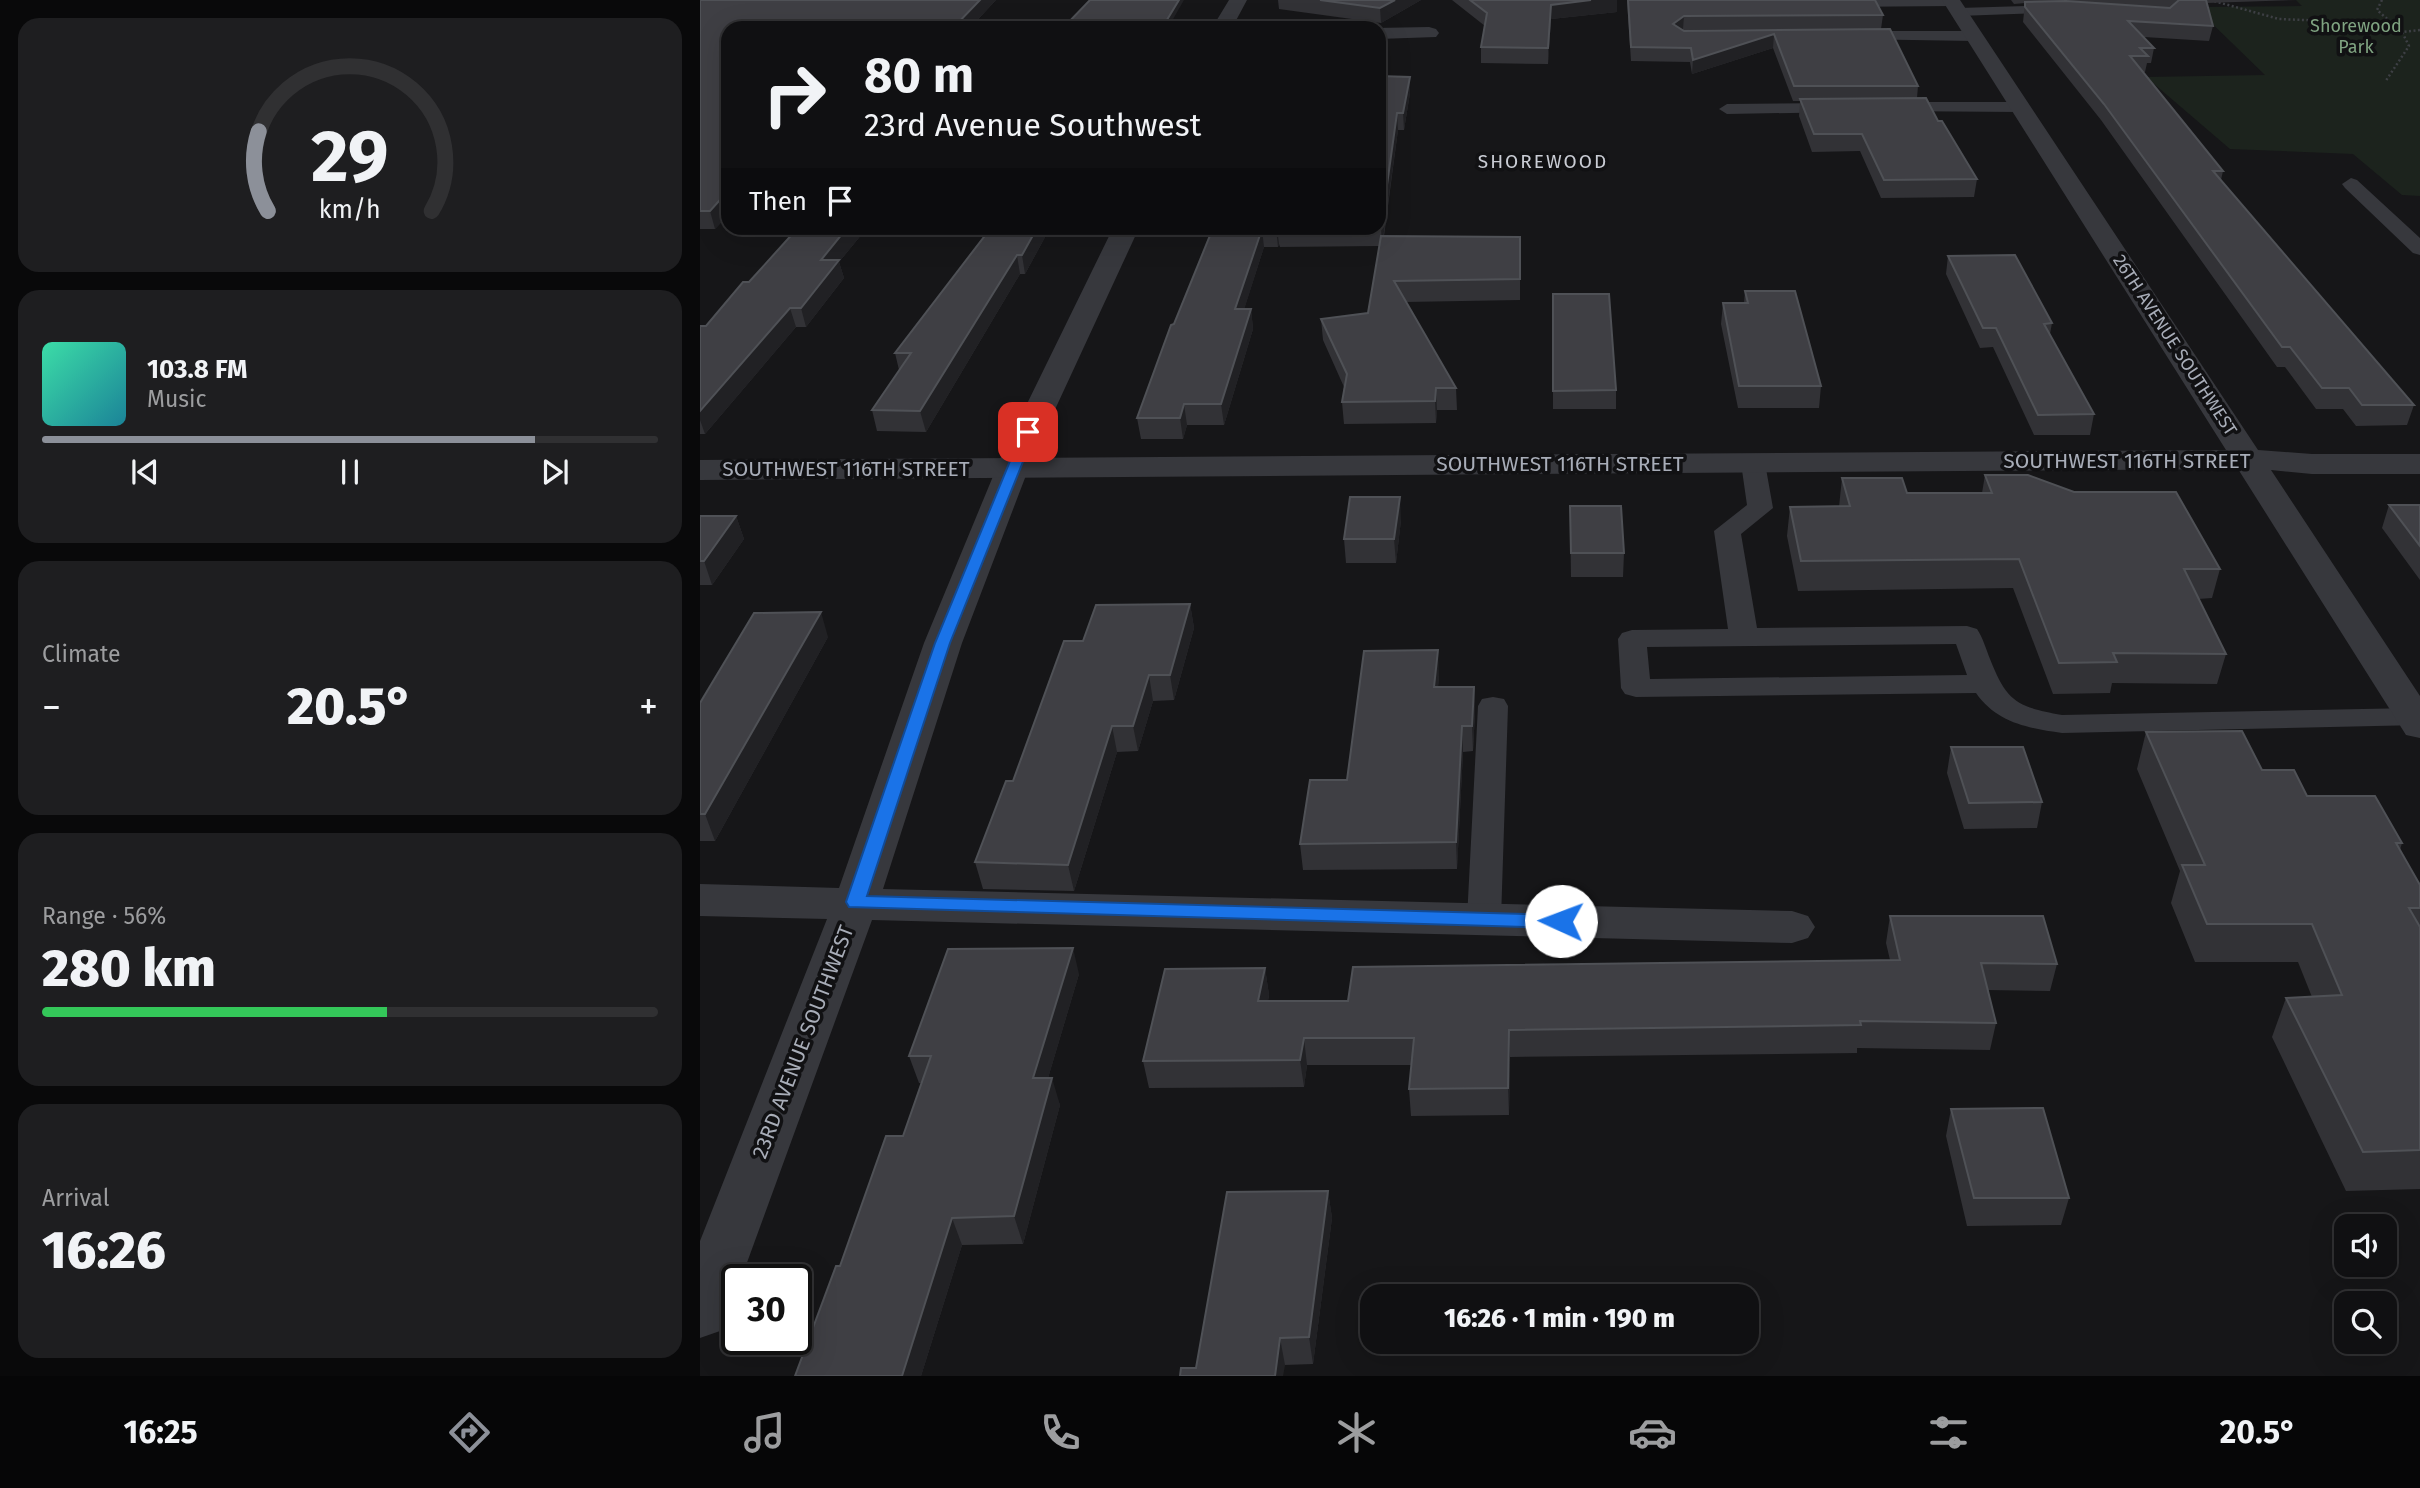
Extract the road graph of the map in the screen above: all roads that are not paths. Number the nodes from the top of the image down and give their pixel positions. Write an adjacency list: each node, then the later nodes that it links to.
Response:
1 (1238, 0): 5 (street)
2 (1830, 3): 3 (lane)
3 (1954, 5): 4 (lane); 9 (street, 26TH AVENUE SOUTHWEST)
4 (2074, 9)
5 (1226, 21)
6 (1386, 33): 7 (street)
7 (1429, 33)
8 (1836, 36): 9 (lane)
9 (1975, 36): 10 (street, 26TH AVENUE SOUTHWEST)
10 (2020, 107): 12 (lane); 17 (street, 26TH AVENUE SOUTHWEST)
11 (1852, 108): 13 (lane)
12 (1880, 108)
13 (1727, 109)
14 (2351, 184): 16 (lane)
15 (1123, 235): 20 (street, 23RD AVENUE SOUTHWEST)
16 (2420, 249)
17 (2249, 459): 18 (street, SOUTHWEST 116TH STREET); 19 (street, SOUTHWEST 116TH STREET); 25 (street, 26TH AVENUE SOUTHWEST)
18 (1752, 463): 20 (street, SOUTHWEST 116TH STREET); 22 (lane)
19 (2420, 464)
20 (1012, 468): 21 (street, SOUTHWEST 116TH STREET); 27 (street, 23RD AVENUE SOUTHWEST)
21 (700, 470)
22 (1744, 637): 23 (lane); 23 (lane)
23 (1985, 684): 25 (lane)
24 (1493, 705): 28 (lane)
25 (2417, 722)
26 (700, 900): 27 (street)
27 (856, 902): 28 (street); 30 (street, 23RD AVENUE SOUTHWEST)
28 (1484, 919): 29 (street)
29 (1792, 927)
30 (700, 1313)

